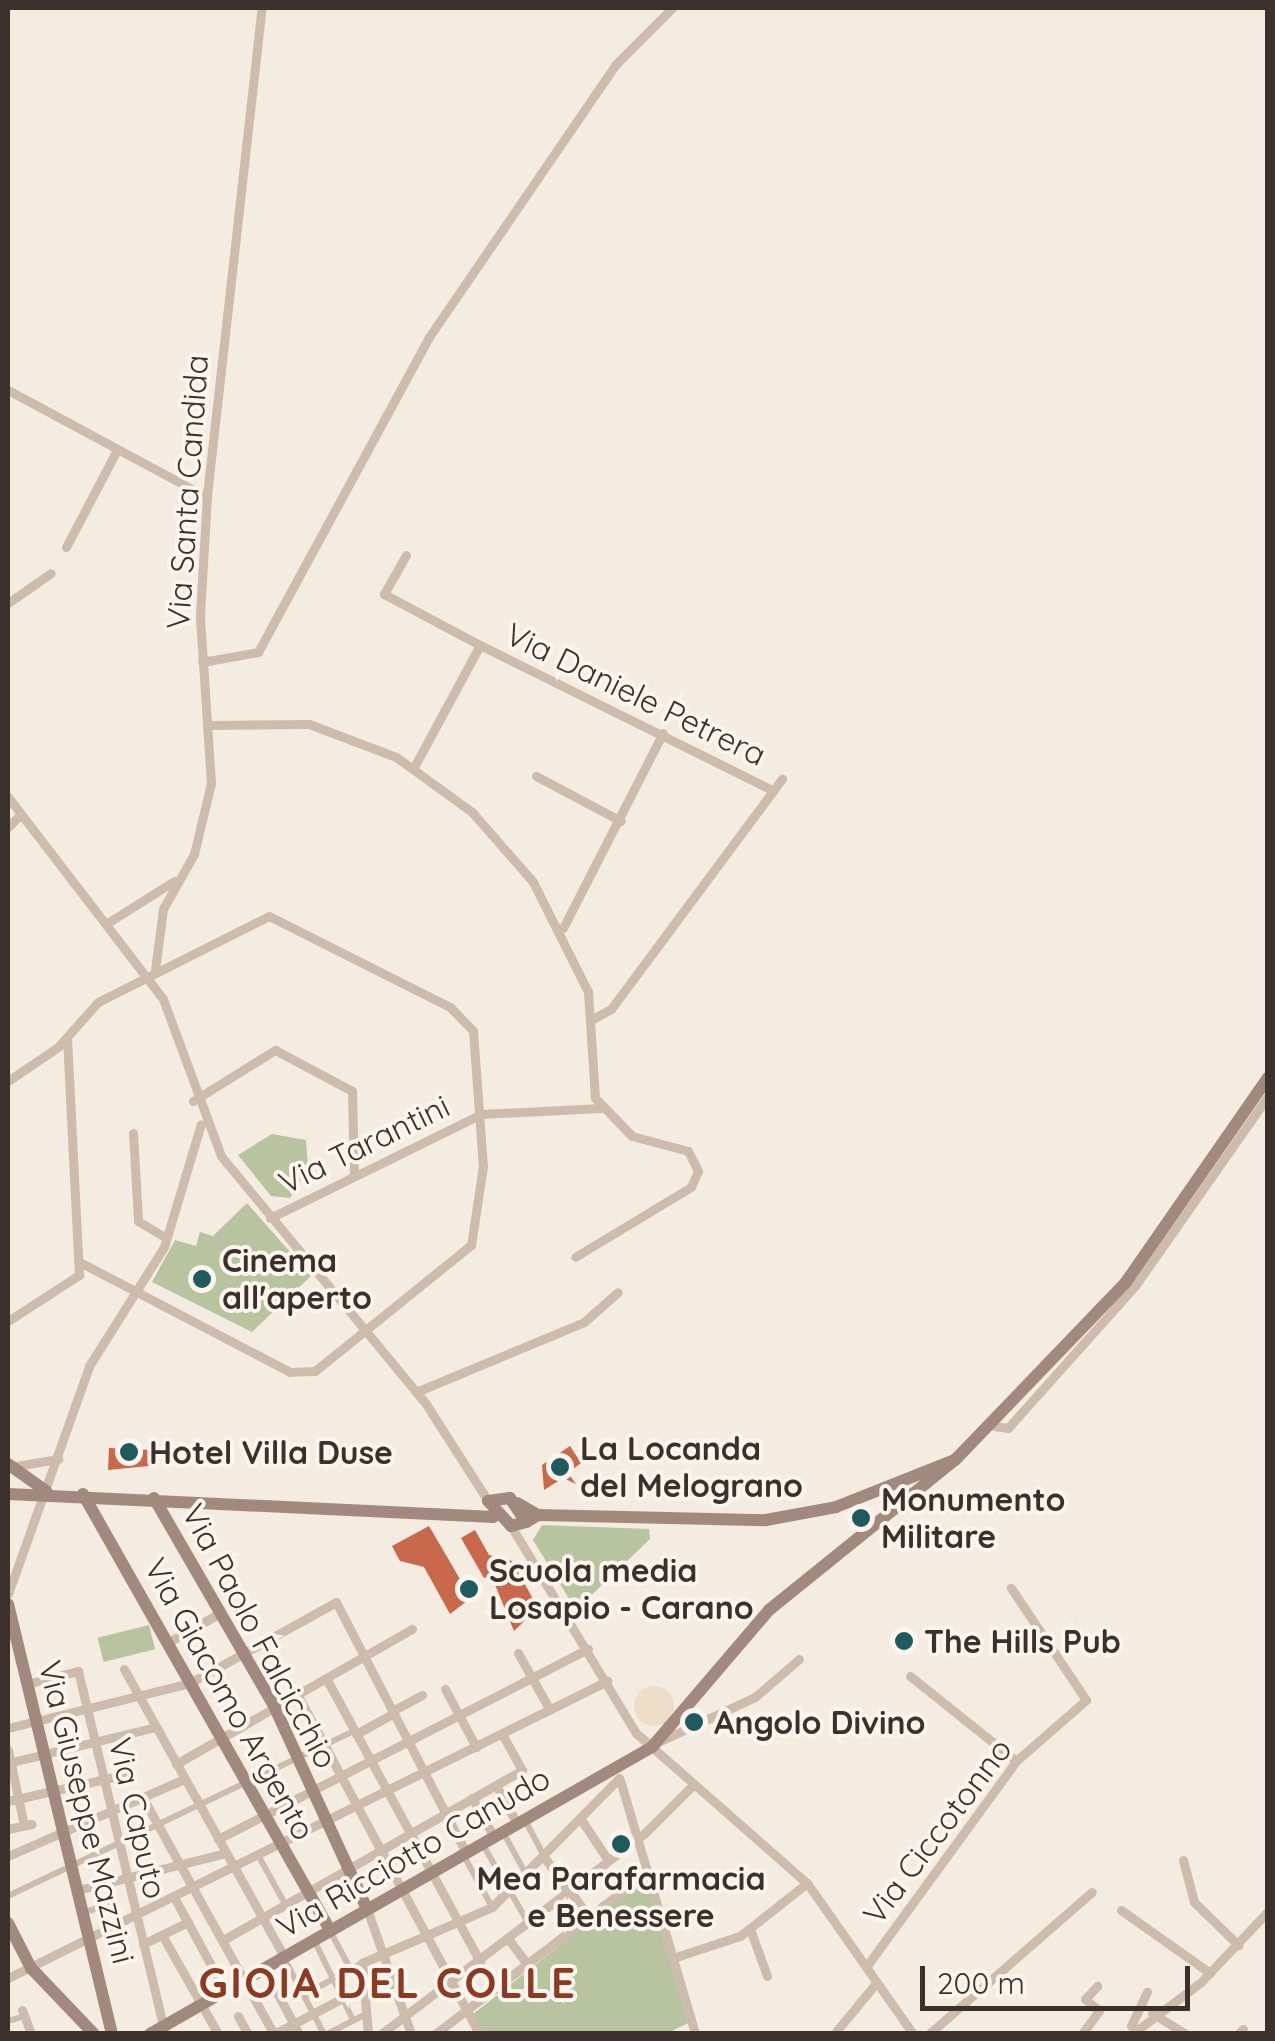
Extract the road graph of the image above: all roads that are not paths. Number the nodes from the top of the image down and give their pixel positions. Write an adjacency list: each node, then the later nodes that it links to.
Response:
1 (262, 8): 5 (street, Via Santa Candida)
2 (672, 8): 11 (street)
3 (8, 390): 4 (street)
4 (117, 450): 5 (street); 6 (street)
5 (206, 497): 11 (street, Via Santa Candida)
6 (66, 547)
7 (406, 555): 10 (street, Via Daniele Petrera)
8 (51, 573): 9 (street)
9 (8, 603)
10 (480, 645): 13 (street, Via Daniele Petrera); 14 (street)
11 (202, 662): 12 (street, Via Santa Candida)
12 (211, 725): 14 (street); 22 (street, Via Santa Candida)
13 (663, 734): 17 (street, Via Daniele Petrera); 20 (street)
14 (414, 767): 24 (street)
15 (536, 776): 20 (street)
16 (782, 779): 17 (street)
17 (770, 789): 26 (street)
18 (8, 798): 19 (street)
19 (20, 815): 21 (street); 23 (street)
20 (621, 822): 24 (street)
21 (8, 827)
22 (180, 877): 23 (street); 25 (street, Via Santa Candida)
23 (109, 922): 25 (street)
24 (563, 928): 26 (street)
25 (151, 972): 27 (street); 31 (street); 33 (street)
26 (591, 1020): 32 (street)
27 (67, 1034): 29 (street); 40 (street)
28 (1268, 1078): 46 (main road, Via Ricciotto Canudo)
29 (8, 1081)
30 (1268, 1096): 46 (street)
31 (193, 1101): 34 (street); 36 (street)
32 (601, 1108): 33 (street, Via Tarantini); 39 (street)
33 (481, 1114): 36 (street, Via Tarantini); 44 (street)
34 (201, 1123): 37 (street); 38 (street)
35 (133, 1133): 38 (street)
36 (354, 1176): 37 (street, Via Tarantini)
37 (270, 1218): 44 (street)
38 (166, 1238): 41 (street)
39 (576, 1257)
40 (80, 1262): 41 (street); 43 (street)
41 (140, 1292): 44 (street); 47 (street)
42 (618, 1292): 45 (street)
43 (8, 1320)
44 (367, 1332): 45 (street)
45 (416, 1392): 50 (street)
46 (994, 1426): 48 (main road, Via Ricciotto Canudo)
47 (58, 1459): 49 (street); 52 (street)
48 (955, 1460): 57 (main road); 96 (main road, Via Ricciotto Canudo)
49 (10, 1467): 51 (main road); 52 (main road)
50 (481, 1480): 54 (street); 56 (street)
51 (8, 1492): 52 (main road)
52 (46, 1492): 53 (main road); 61 (street)
53 (83, 1494): 55 (main road); 65 (main road, Via Giacomo Argento)
54 (503, 1496): 56 (main road); 57 (main road)
55 (154, 1498): 56 (main road); 63 (main road, Via Paolo Falcicchio)
56 (490, 1508): 58 (main road)
57 (532, 1518): 58 (main road); 59 (street)
58 (510, 1526): 59 (street)
59 (525, 1542): 66 (street)
60 (1011, 1588): 102 (street, Via Ciccotonno)
61 (8, 1594)
62 (8, 1604): 77 (main road, Via Giuseppe Mazzini)
63 (220, 1613): 65 (street); 67 (main road, Via Paolo Falcicchio)
64 (412, 1630): 69 (street)
65 (167, 1643): 76 (main road, Via Giacomo Argento)
66 (588, 1649): 74 (street); 75 (street)
67 (243, 1653): 69 (street); 76 (street); 82 (main road, Via Paolo Falcicchio)
68 (518, 1653): 74 (street)
69 (364, 1656): 73 (street); 85 (street)
70 (799, 1659): 96 (street)
71 (124, 1669): 80 (street)
72 (910, 1676): 102 (street)
73 (326, 1678): 79 (street); 90 (street)
74 (532, 1678): 84 (street); 86 (street)
75 (606, 1682): 84 (street); 96 (street)
76 (190, 1683): 80 (street); 92 (main road, Via Giacomo Argento)
77 (27, 1684): 83 (street, Via Caputo); 87 (main road, Via Giuseppe Mazzini)
78 (445, 1689): 86 (street)
79 (298, 1694): 82 (street); 95 (street)
80 (138, 1695): 83 (street); 88 (street)
81 (422, 1695): 85 (street)
82 (274, 1708): 92 (street); 100 (main road, Via Paolo Falcicchio)
83 (87, 1709): 87 (street); 94 (street, Via Caputo)
84 (550, 1710): 91 (street)
85 (393, 1712): 90 (street); 93 (street)
86 (459, 1715): 93 (street); 97 (street)
87 (36, 1721): 89 (street); 99 (main road, Via Giuseppe Mazzini)
88 (156, 1727): 94 (street); 104 (street)
89 (8, 1728)
90 (355, 1732): 95 (street); 101 (street)
91 (502, 1734): 97 (street); 113 (street)
92 (221, 1738): 104 (street); 111 (main road, Via Giacomo Argento)
93 (408, 1741): 101 (street); 105 (street)
94 (94, 1742): 99 (street); 110 (street, Via Caputo)
95 (325, 1746): 100 (street); 108 (street)
96 (653, 1746): 107 (main road, Via Ricciotto Canudo); 112 (street)
97 (476, 1747): 105 (street)
98 (8, 1750): 103 (street)
99 (45, 1756): 103 (street); 116 (main road, Via Giuseppe Mazzini)
100 (298, 1759): 111 (street); 114 (main road, Via Paolo Falcicchio)
101 (370, 1760): 108 (street); 115 (street)
102 (1016, 1760): 194 (street, Via Ciccotonno)
103 (9, 1763): 119 (street)
104 (176, 1764): 109 (street)
105 (424, 1772): 115 (street); 123 (street)
106 (132, 1773): 110 (street)
107 (616, 1774): 126 (street); 127 (main road, Via Ricciotto Canudo); 134 (street)
108 (341, 1776): 114 (street); 120 (street)
109 (184, 1779): 117 (street); 121 (street)
110 (104, 1780): 116 (street); 122 (street, Via Caputo)
111 (247, 1784): 121 (street); 124 (main road, Via Giacomo Argento)
112 (694, 1784): 134 (street); 153 (street)
113 (496, 1785): 118 (street); 127 (street)
114 (312, 1790): 124 (street); 125 (main road, Via Paolo Falcicchio)
115 (386, 1791): 120 (street); 131 (street)
116 (54, 1792): 119 (street); 130 (main road, Via Giuseppe Mazzini)
117 (142, 1798): 122 (street); 128 (street)
118 (472, 1798): 123 (street); 133 (street)
119 (13, 1800): 129 (street)
120 (357, 1806): 125 (street); 137 (street)
121 (201, 1809): 128 (street); 132 (street)
122 (111, 1812): 130 (street); 136 (street, Via Caputo)
123 (445, 1813): 131 (street); 139 (street)
124 (264, 1814): 132 (street); 135 (main road, Via Giacomo Argento)
125 (326, 1821): 135 (street); 148 (main road, Via Paolo Falcicchio)
126 (582, 1821): 142 (street); 143 (street)
127 (521, 1822): 133 (main road, Via Ricciotto Canudo); 142 (street)
128 (160, 1828): 136 (street); 145 (street)
129 (8, 1829)
130 (64, 1832): 140 (street); 146 (main road, Via Giuseppe Mazzini)
131 (409, 1834): 137 (street); 150 (street)
132 (218, 1838): 138 (street)
133 (493, 1838): 139 (main road, Via Ricciotto Canudo); 151 (street); 157 (street)
134 (637, 1838): 143 (street); 149 (street)
135 (281, 1844): 141 (street); 159 (main road, Via Giacomo Argento)
136 (119, 1846): 146 (street); 152 (street, Via Caputo)
137 (380, 1850): 148 (street); 155 (street)
138 (226, 1853): 145 (street); 147 (street)
139 (464, 1854): 150 (main road, Via Ricciotto Canudo); 165 (street)
140 (8, 1856)
141 (258, 1856): 147 (street); 164 (street)
142 (545, 1858): 151 (street); 158 (street)
143 (608, 1860): 158 (street)
144 (1183, 1860): 187 (street)
145 (182, 1864): 152 (street); 154 (street)
146 (72, 1867): 156 (main road, Via Giuseppe Mazzini); 161 (street)
147 (234, 1867): 154 (street); 172 (street)
148 (348, 1868): 159 (street); 166 (main road, Via Paolo Falcicchio)
149 (648, 1872): 171 (street); 190 (street)
150 (430, 1873): 155 (main road, Via Ricciotto Canudo); 176 (street)
151 (526, 1875): 157 (street)
152 (127, 1879): 156 (street); 170 (street, Via Caputo)
153 (808, 1883): 177 (street); 194 (street)
154 (194, 1886): 162 (street); 181 (street)
155 (402, 1889): 166 (main road, Via Ricciotto Canudo); 183 (street)
156 (78, 1890): 169 (main road, Via Giuseppe Mazzini)
157 (510, 1891): 165 (street); 175 (street)
158 (569, 1891): 171 (street); 175 (street)
159 (308, 1892): 164 (street); 178 (main road, Via Giacomo Argento)
160 (1092, 1892): 241 (street)
161 (8, 1896)
162 (174, 1896): 170 (street); 173 (street)
163 (110, 1904): 169 (street)
164 (286, 1904): 172 (street)
165 (492, 1907): 176 (street)
166 (368, 1909): 178 (main road, Via Ricciotto Canudo); 188 (street)
167 (1120, 1910): 198 (street)
168 (1268, 1911): 187 (street)
169 (83, 1912): 180 (main road, Via Giuseppe Mazzini)
170 (135, 1916): 180 (street); 186 (street, Via Caputo)
171 (590, 1917): 193 (street)
172 (262, 1918): 181 (street); 189 (street)
173 (188, 1922): 179 (street); 207 (street)
174 (8, 1923): 185 (main road)
175 (529, 1924): 184 (street)
176 (460, 1926): 183 (street); 191 (street)
177 (750, 1929): 190 (street); 199 (street)
178 (330, 1930): 182 (main road, Via Ricciotto Canudo); 197 (street)
179 (162, 1934): 186 (street); 211 (street)
180 (89, 1939): 195 (street); 227 (main road, Via Giuseppe Mazzini)
181 (223, 1940): 201 (street)
182 (314, 1940): 189 (main road, Via Ricciotto Canudo); 202 (street)
183 (429, 1940): 188 (street); 203 (street)
184 (509, 1940): 191 (street); 193 (street)
185 (12, 1944): 195 (main road)
186 (143, 1944): 222 (street, Via Caputo)
187 (1238, 1945): 198 (street)
188 (388, 1954): 192 (street); 218 (street)
189 (284, 1957): 196 (main road, Via Ricciotto Canudo); 209 (street)
190 (673, 1958): 223 (street)
191 (480, 1962): 203 (street)
192 (362, 1963): 197 (street); 205 (street)
193 (528, 1965): 213 (street)
194 (866, 1967): 204 (street)
195 (31, 1968): 200 (street); 226 (main road)
196 (264, 1968): 201 (main road, Via Ricciotto Canudo); 221 (street)
197 (351, 1970): 202 (street)
198 (1210, 1973): 216 (street)
199 (767, 1976)
200 (8, 1978)
201 (245, 1979): 207 (main road, Via Ricciotto Canudo); 231 (street)
202 (333, 1980): 209 (street); 210 (street)
203 (452, 1982): 213 (street); 218 (street)
204 (876, 1983): 224 (street); 240 (street)
205 (366, 1986): 210 (street); 212 (street)
206 (1097, 1986): 242 (street)
207 (225, 1991): 211 (main road, Via Ricciotto Canudo)
208 (1147, 1991): 243 (street)
209 (304, 1996): 214 (street)
210 (342, 1997): 214 (street); 219 (street)
211 (202, 2004): 222 (main road, Via Ricciotto Canudo); 229 (street)
212 (370, 2012): 219 (street); 234 (street)
213 (468, 2012): 237 (street); 238 (street)
214 (314, 2013): 221 (street); 233 (street)
215 (23, 2014): 220 (street); 225 (street)
216 (1152, 2014): 243 (street); 244 (street)
217 (238, 2016): 230 (street)
218 (406, 2018): 235 (street); 236 (street)
219 (353, 2020): 233 (street)
220 (8, 2022)
221 (294, 2023): 231 (street); 232 (street)
222 (164, 2030): 228 (main road, Via Ricciotto Canudo)
223 (694, 2030): 239 (street)
224 (910, 2032)
225 (31, 2034)
226 (94, 2034)
227 (112, 2034)
228 (150, 2034)
229 (218, 2034)
230 (248, 2034)
231 (274, 2034)
232 (300, 2034)
233 (326, 2034)
234 (368, 2034)
235 (381, 2034)
236 (411, 2034)
237 (435, 2034)
238 (479, 2034)
239 (680, 2034)
240 (834, 2034)
241 (928, 2034)
242 (1082, 2034)
243 (1130, 2034)
244 (1185, 2034)

